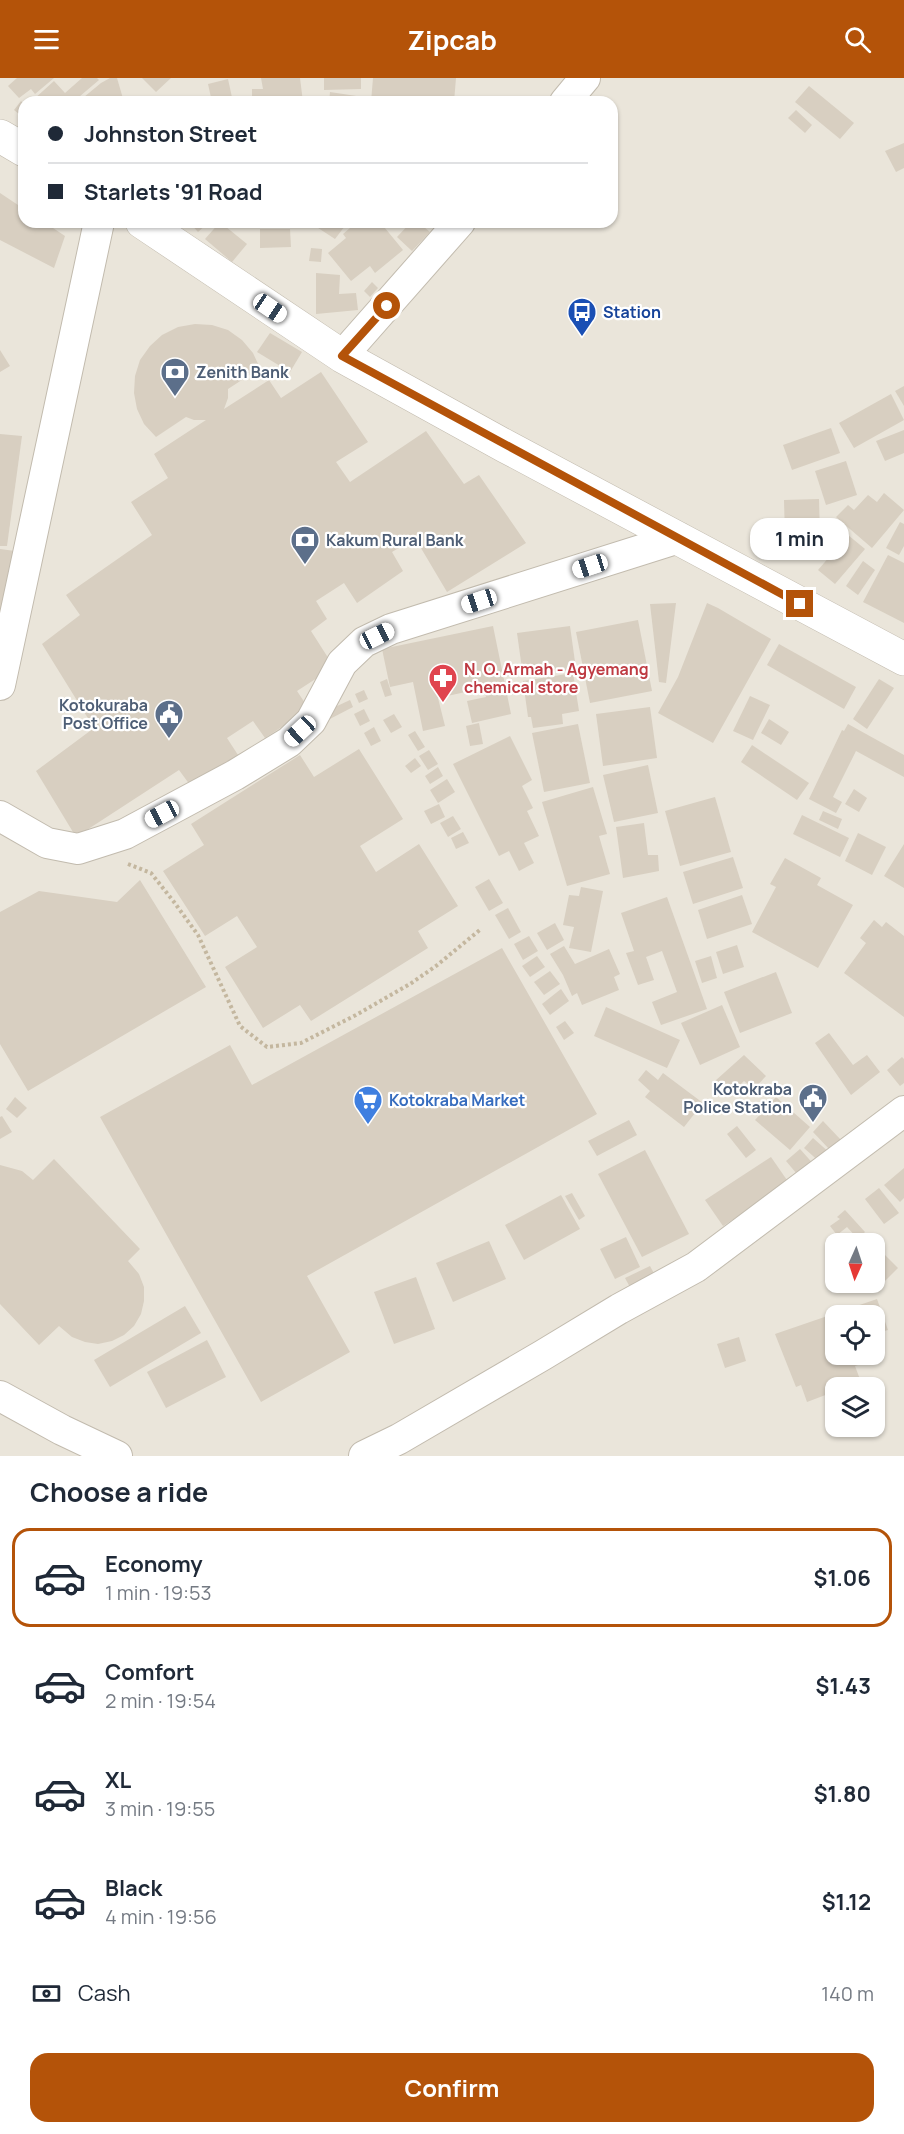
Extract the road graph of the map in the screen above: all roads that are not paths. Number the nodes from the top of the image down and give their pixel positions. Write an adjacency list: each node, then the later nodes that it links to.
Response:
1 (585, 78): 2 (street)
2 (570, 96)
3 (0, 136): 4 (street)
4 (18, 146)
5 (98, 228): 11 (street)
6 (151, 228): 8 (street)
7 (455, 228): 8 (street)
8 (342, 356): 9 (street)
9 (678, 538): 10 (street); 12 (street)
10 (904, 659)
11 (0, 685)
12 (0, 816)
13 (904, 1110): 16 (street)
14 (0, 1396): 15 (street)
15 (117, 1456)
16 (364, 1456)

